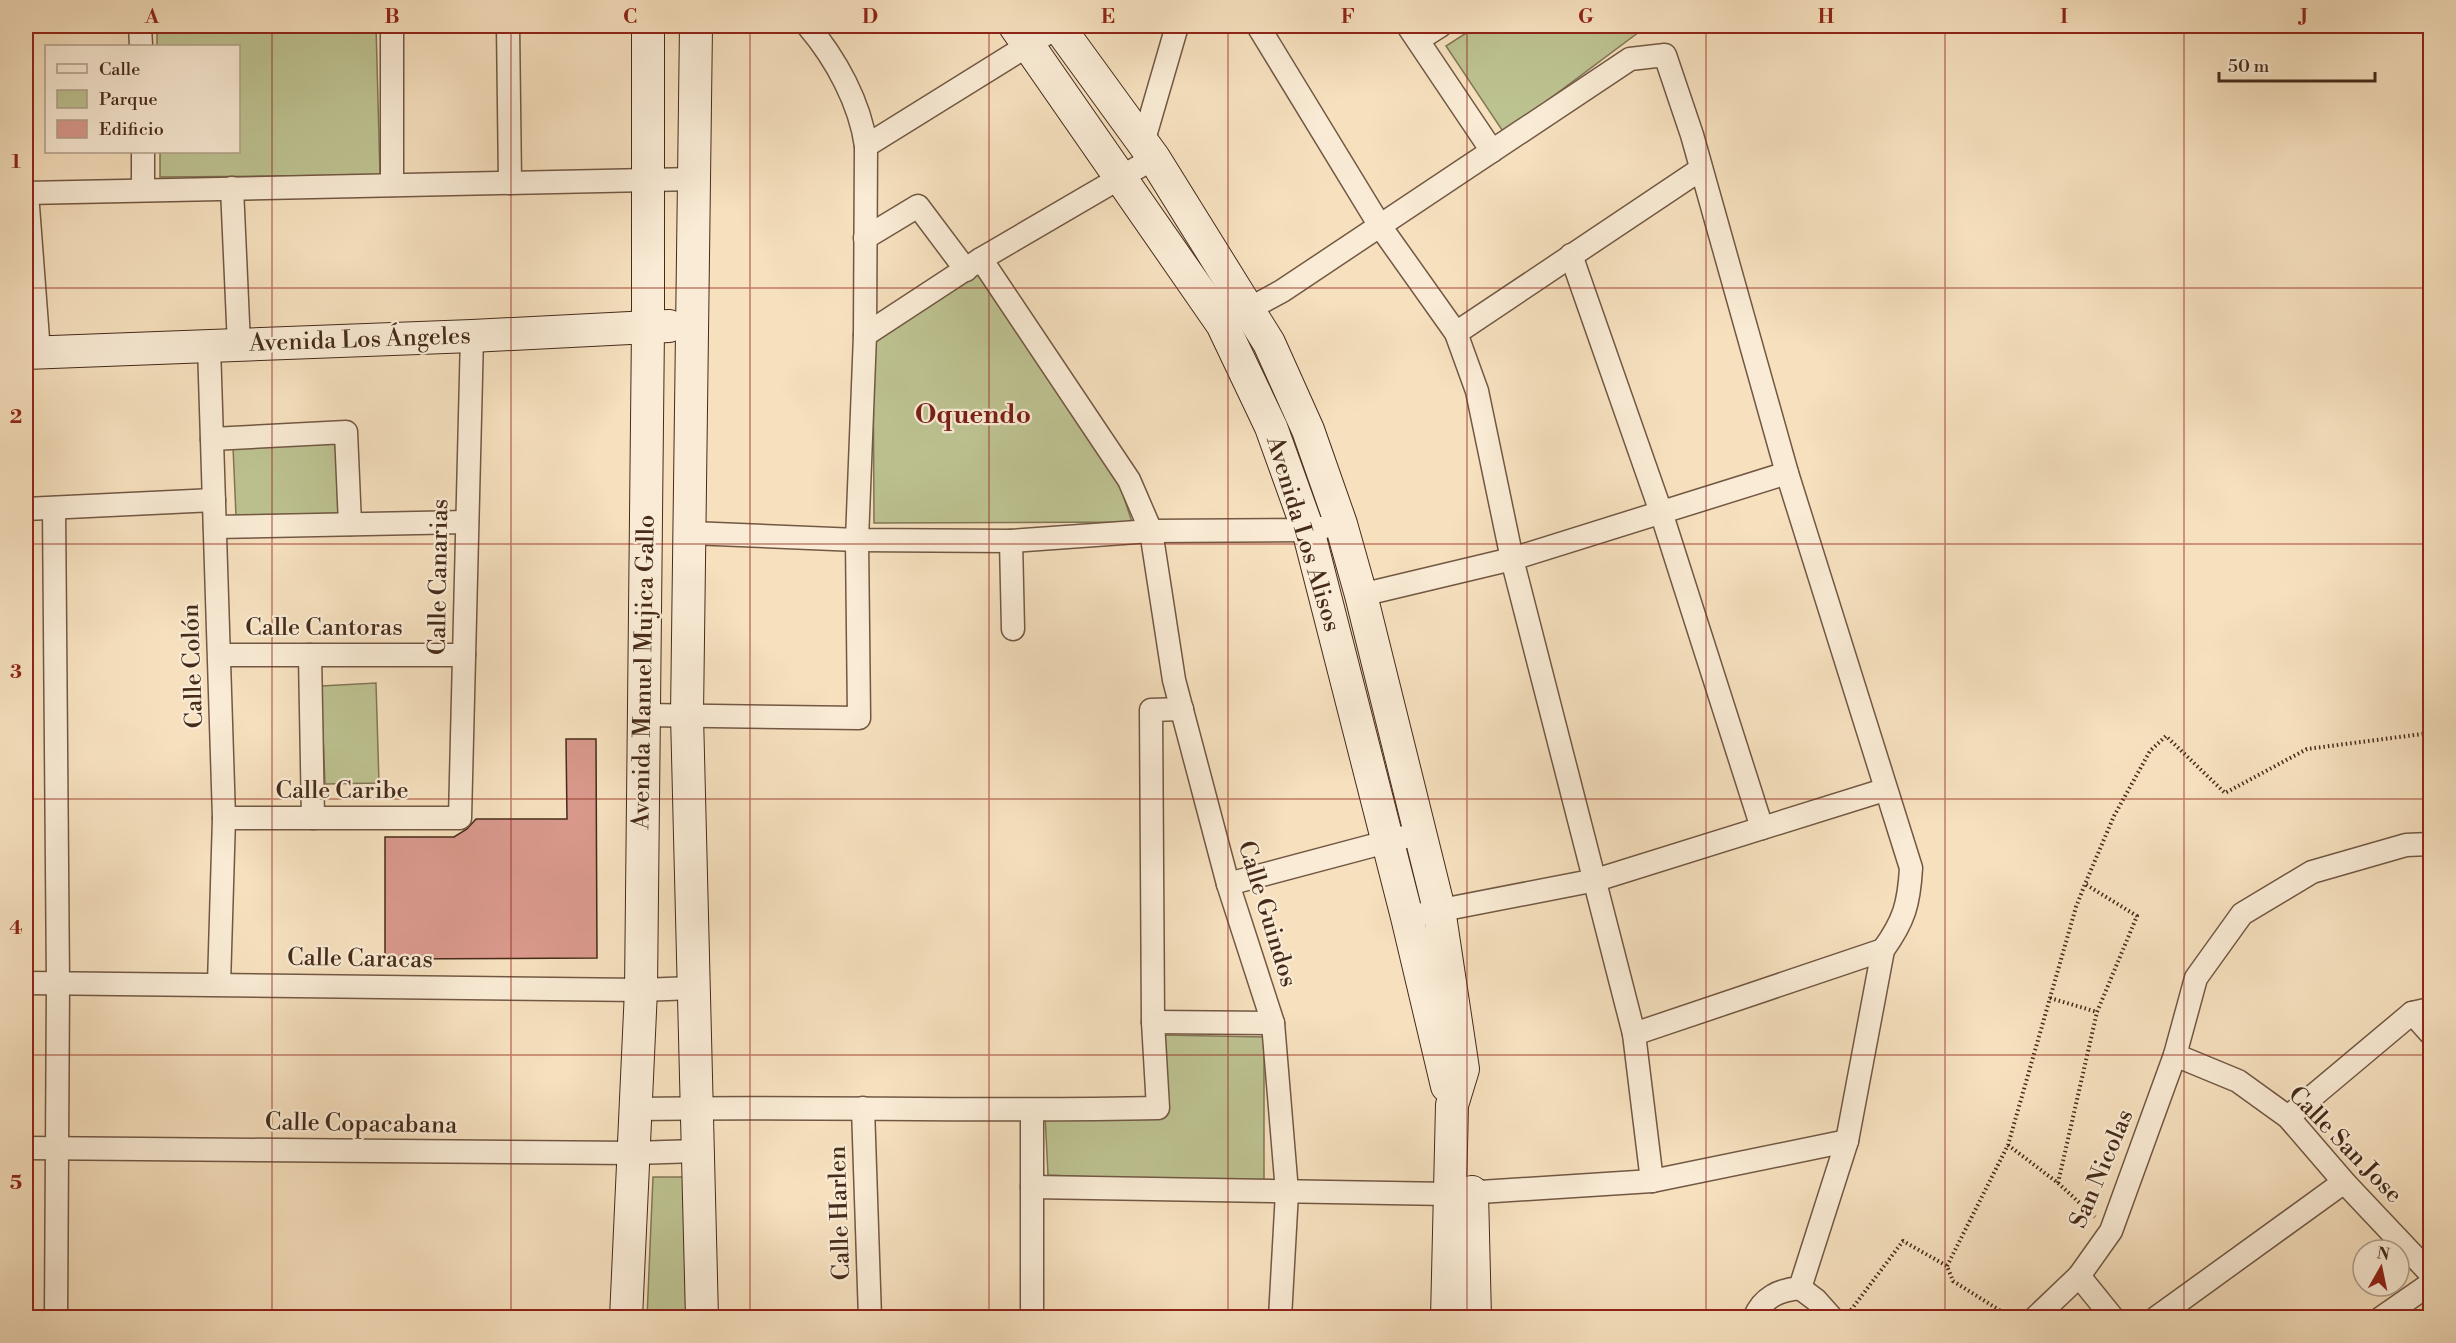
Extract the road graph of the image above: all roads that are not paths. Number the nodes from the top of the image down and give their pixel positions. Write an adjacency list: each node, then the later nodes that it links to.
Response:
1 (140, 26): 13 (street)
2 (392, 26): 23 (street)
3 (508, 26): 22 (street)
4 (648, 26): 21 (street, Avenida Manuel Mujica Gallo)
5 (696, 26): 20 (street, Avenida Manuel Mujica Gallo)
6 (808, 26): 14 (street)
7 (1058, 26): 12 (street); 15 (street, Avenida Los Alisos)
8 (1177, 26): 15 (street)
9 (1258, 26): 27 (street)
10 (1440, 26): 11 (street)
11 (1413, 33): 16 (street)
12 (1022, 36): 14 (street); 19 (street, Avenida Los Alisos)
13 (141, 45)
14 (866, 146): 28 (street)
15 (1148, 151): 19 (street); 31 (street, Avenida Los Alisos)
16 (1492, 151): 18 (street); 27 (street)
17 (142, 153): 25 (street)
18 (1701, 169): 29 (street); 41 (street)
19 (1122, 178): 30 (street); 32 (street, Avenida Los Alisos)
20 (695, 179): 21 (street); 33 (street, Avenida Manuel Mujica Gallo)
21 (647, 180): 22 (street); 34 (street, Avenida Manuel Mujica Gallo)
22 (510, 183): 23 (street)
23 (392, 185): 24 (street)
24 (232, 188): 25 (street); 38 (street, Calle Colón)
25 (143, 190): 26 (street)
26 (26, 193): 39 (street)
27 (1380, 226): 31 (street); 35 (street)
28 (866, 238): 30 (street, Calle Guindos); 36 (street)
29 (1571, 255): 35 (street); 45 (street)
30 (974, 264): 36 (street); 51 (street, Calle Guindos)
31 (1249, 309): 32 (street); 48 (street, Avenida Los Alisos)
32 (1222, 324): 50 (street, Avenida Los Alisos)
33 (694, 325): 34 (street, Avenida Los Ángeles); 52 (street, Avenida Manuel Mujica Gallo)
34 (648, 327): 37 (street, Avenida Los Ángeles); 62 (street, Avenida Manuel Mujica Gallo)
35 (1456, 333): 55 (street)
36 (865, 335): 53 (street)
37 (472, 336): 38 (street, Avenida Los Ángeles); 46 (street, Calle Canarias)
38 (224, 346): 39 (street, Avenida Los Ángeles); 40 (street, Calle Colón)
39 (32, 352)
40 (212, 440): 42 (street, Calle Colón); 47 (street)
41 (1787, 473): 45 (street); 64 (street)
42 (214, 500): 43 (street); 49 (street, Calle Colón)
43 (54, 508): 44 (street); 78 (street)
44 (26, 510)
45 (1662, 515): 55 (street); 68 (street)
46 (468, 522): 47 (street); 60 (street, Calle Canarias)
47 (350, 524): 49 (street)
48 (1341, 524): 50 (street); 56 (street, Avenida Los Alisos)
49 (215, 527): 58 (street, Calle Colón)
50 (1308, 530): 51 (street); 70 (street, Avenida Los Alisos)
51 (1151, 531): 54 (street); 61 (street, Calle Guindos)
52 (691, 533): 53 (street); 63 (street, Avenida Manuel Mujica Gallo)
53 (857, 540): 54 (street); 63 (street)
54 (1011, 541): 57 (street)
55 (1512, 559): 56 (street); 72 (street)
56 (1361, 595): 69 (street, Avenida Los Alisos)
57 (1013, 629)
58 (220, 655): 59 (street, Calle Cantoras); 65 (street, Calle Colón)
59 (310, 655): 60 (street, Calle Cantoras); 66 (street)
60 (464, 655): 67 (street, Calle Canarias)
61 (1182, 709): 73 (street, Calle Guindos); 83 (street)
62 (644, 715): 63 (street); 81 (street, Avenida Manuel Mujica Gallo)
63 (687, 716): 80 (street, Avenida Manuel Mujica Gallo)
64 (1884, 790): 68 (street); 76 (street)
65 (224, 818): 66 (street, Calle Caribe); 79 (street, Calle Colón)
66 (313, 818): 67 (street, Calle Caribe)
67 (460, 818)
68 (1762, 828): 72 (street)
69 (1420, 833): 70 (street); 74 (street, Avenida Los Alisos)
70 (1388, 842): 73 (street); 75 (street, Avenida Los Alisos)
71 (2430, 844): 87 (street, San Nicolas)
72 (1596, 880): 74 (street); 86 (street)
73 (1228, 884): 84 (street, Calle Guindos)
74 (1439, 909): 75 (street); 88 (street, Avenida Los Alisos)
75 (1407, 917): 88 (street, Avenida Los Alisos)
76 (1883, 950): 86 (street); 94 (street)
77 (26, 983): 78 (street, Calle Caracas)
78 (58, 984): 79 (street, Calle Caracas); 96 (street)
79 (219, 984): 81 (street, Calle Caracas)
80 (693, 988): 81 (street, Calle Caracas); 89 (street, Avenida Manuel Mujica Gallo)
81 (641, 990): 91 (street, Avenida Manuel Mujica Gallo)
82 (2421, 1011): 85 (street); 93 (street)
83 (1154, 1022): 84 (street); 92 (street)
84 (1273, 1023): 102 (street, Calle Guindos)
85 (2430, 1033)
86 (1634, 1035): 99 (street)
87 (2175, 1055): 93 (street, Calle San Jose); 105 (street, San Nicolas)
88 (1452, 1105): 103 (street, Avenida Los Alisos)
89 (696, 1108): 90 (street); 91 (street); 97 (street, Avenida Manuel Mujica Gallo)
90 (863, 1108): 92 (street); 111 (street, Calle Harlen)
91 (636, 1109): 98 (street, Avenida Manuel Mujica Gallo)
92 (1032, 1111): 101 (street)
93 (2288, 1117): 100 (street, Calle San Jose)
94 (1847, 1141): 99 (street); 107 (street)
95 (26, 1148): 96 (street, Calle Copacabana)
96 (56, 1148): 98 (street, Calle Copacabana); 108 (street)
97 (697, 1151): 98 (street, Calle Copacabana); 110 (street, Avenida Manuel Mujica Gallo)
98 (634, 1154): 109 (street, Avenida Manuel Mujica Gallo)
99 (1652, 1181): 103 (street)
100 (2344, 1182): 104 (street, Calle San Jose); 120 (street)
101 (1032, 1187): 102 (street); 112 (street)
102 (1287, 1192): 103 (street); 113 (street, Calle Guindos)
103 (1461, 1193): 114 (street, Avenida Los Alisos); 115 (street, Avenida Los Alisos)
104 (2430, 1273)
105 (2079, 1276): 118 (street, San Nicolas); 119 (street)
106 (2430, 1284): 121 (street)
107 (1800, 1288): 116 (street); 117 (street)
108 (56, 1317)
109 (626, 1317)
110 (702, 1317)
111 (870, 1317)
112 (1032, 1317)
113 (1280, 1317)
114 (1447, 1317)
115 (1475, 1317)
116 (1754, 1317)
117 (1832, 1317)
118 (2035, 1317)
119 (2114, 1317)
120 (2156, 1317)
121 (2381, 1317)

